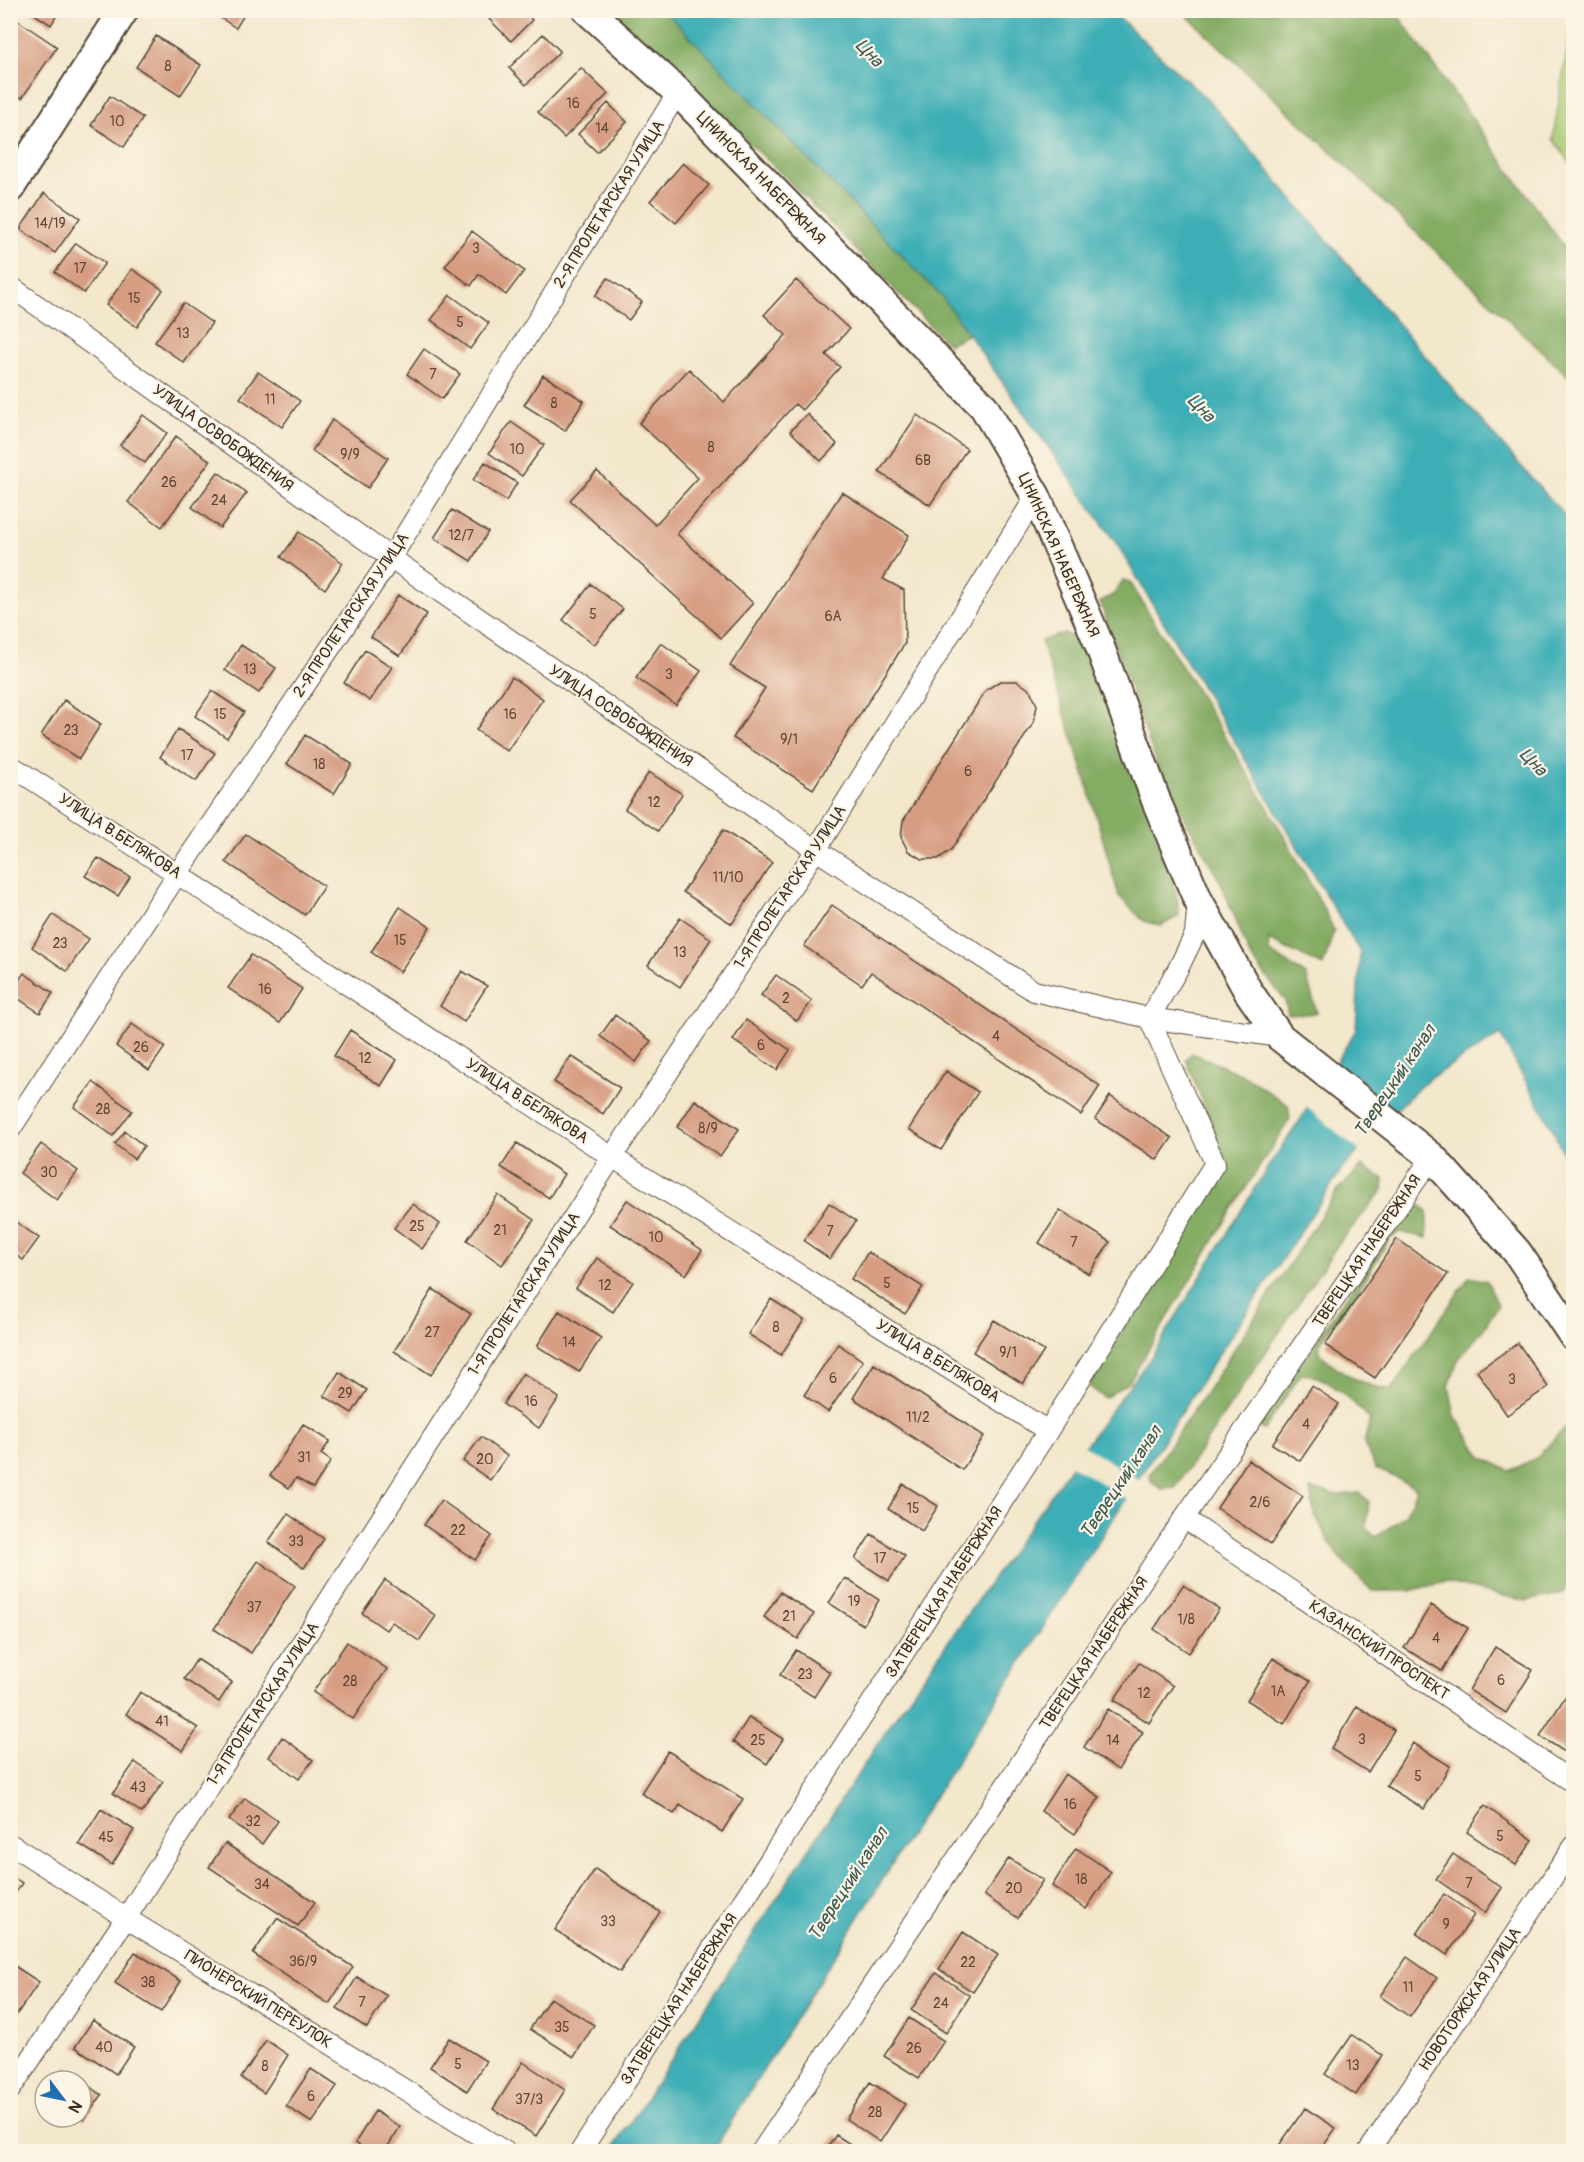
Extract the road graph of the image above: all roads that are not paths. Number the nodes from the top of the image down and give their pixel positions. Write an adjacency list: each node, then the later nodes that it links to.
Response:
1 (124, 10): 4 (main road)
2 (587, 10): 3 (main road, ЦНИНСКАЯ НАБЕРЕЖНАЯ)
3 (678, 92): 6 (main road, ЦНИНСКАЯ НАБЕРЕЖНАЯ); 7 (street, 2-Я ПРОЛЕТАРСКАЯ УЛИЦА)
4 (10, 188)
5 (10, 286): 7 (street, УЛИЦА ОСВОБОЖДЕНИЯ)
6 (1036, 496): 9 (street, 1-Я ПРОЛЕТАРСКАЯ УЛИЦА); 11 (main road, ЦНИНСКАЯ НАБЕРЕЖНАЯ)
7 (391, 558): 9 (street, УЛИЦА ОСВОБОЖДЕНИЯ); 10 (street, 2-Я ПРОЛЕТАРСКАЯ УЛИЦА)
8 (10, 765): 10 (street, УЛИЦА В.БЕЛЯКОВА)
9 (816, 850): 12 (street, УЛИЦА ОСВОБОЖДЕНИЯ); 15 (street, 1-Я ПРОЛЕТАРСКАЯ УЛИЦА)
10 (178, 873): 14 (street, 2-Я ПРОЛЕТАРСКАЯ УЛИЦА); 15 (street, УЛИЦА В.БЕЛЯКОВА)
11 (1198, 900): 12 (street); 13 (main road, ЦНИНСКАЯ НАБЕРЕЖНАЯ)
12 (1149, 1018): 13 (street, УЛИЦА ОСВОБОЖДЕНИЯ); 18 (street, ЗАТВЕРЕЦКАЯ НАБЕРЕЖНАЯ)
13 (1280, 1037): 16 (main road, ЦНИНСКАЯ НАБЕРЕЖНАЯ)
14 (10, 1130)
15 (612, 1157): 18 (street, УЛИЦА В.БЕЛЯКОВА); 23 (street, 1-Я ПРОЛЕТАРСКАЯ УЛИЦА)
16 (1432, 1157): 17 (main road, ЦНИНСКАЯ НАБЕРЕЖНАЯ); 19 (street, ТВЕРЕЦКАЯ НАБЕРЕЖНАЯ)
17 (1574, 1337)
18 (1048, 1431): 26 (street, ЗАТВЕРЕЦКАЯ НАБЕРЕЖНАЯ)
19 (1184, 1518): 20 (street, КАЗАНСКИЙ ПРОСПЕКТ); 27 (street, ТВЕРЕЦКАЯ НАБЕРЕЖНАЯ)
20 (1574, 1783)
21 (10, 1844): 23 (street, ПИОНЕРСКИЙ ПЕРЕУЛОК)
22 (1574, 1846): 28 (street, НОВОТОРЖСКАЯ УЛИЦА)
23 (126, 1918): 24 (street, 1-Я ПРОЛЕТАРСКАЯ УЛИЦА); 25 (street, ПИОНЕРСКИЙ ПЕРЕУЛОК)
24 (10, 2090)
25 (506, 2151)
26 (580, 2151)
27 (762, 2151)
28 (1368, 2151)

